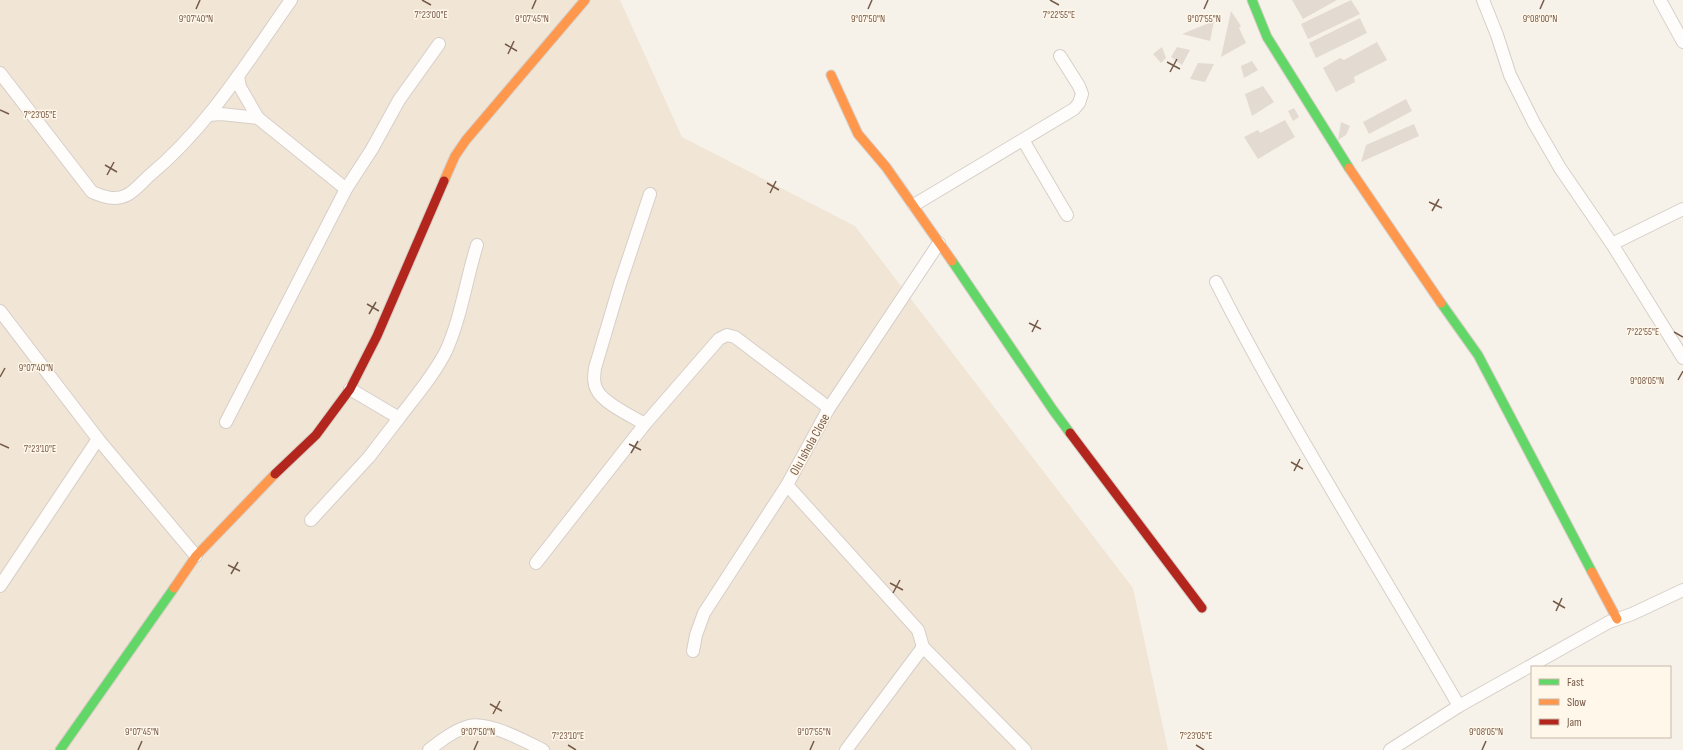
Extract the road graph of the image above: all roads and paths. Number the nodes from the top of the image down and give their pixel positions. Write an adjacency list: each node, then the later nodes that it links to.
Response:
1 (291, 0): 11 (street)
2 (585, 0): 26 (street)
3 (1252, 0): 39 (street)
4 (1483, 0): 21 (street)
5 (1660, 0): 6 (street)
6 (1683, 42)
7 (439, 44): 15 (street)
8 (1060, 56): 14 (street)
9 (0, 73): 12 (street)
10 (830, 75): 17 (street)
11 (238, 76): 12 (street); 13 (street)
12 (208, 115): 13 (street)
13 (258, 118): 15 (street)
14 (1022, 140): 17 (street); 19 (street)
15 (346, 189): 29 (street)
16 (650, 194): 30 (street)
17 (914, 204): 20 (street)
18 (1683, 209): 21 (street)
19 (1067, 215)
20 (939, 243): 27 (street, Olu Ishola Close); 38 (street)
21 (1612, 244): 25 (street)
22 (477, 245): 28 (street)
23 (1216, 282): 44 (street)
24 (0, 311): 31 (street)
25 (1683, 358)
26 (350, 389): 28 (street); 34 (street)
27 (829, 408): 30 (street); 32 (street, Olu Ishola Close)
28 (399, 418): 33 (street)
29 (226, 422)
30 (645, 424): 35 (street)
31 (98, 439): 34 (street); 36 (street)
32 (787, 485): 40 (street); 41 (street, Olu Ishola Close)
33 (311, 520)
34 (196, 556): 45 (street)
35 (536, 563)
36 (0, 586)
37 (1683, 590): 39 (street)
38 (1202, 608)
39 (1617, 619): 43 (street)
40 (923, 647): 48 (street); 49 (street)
41 (693, 651)
42 (1531, 666): 44 (street)
43 (1532, 666)
44 (1459, 706): 50 (street)
45 (60, 750)
46 (429, 750): 47 (street)
47 (543, 750)
48 (846, 750)
49 (1025, 750)
50 (1390, 750)

